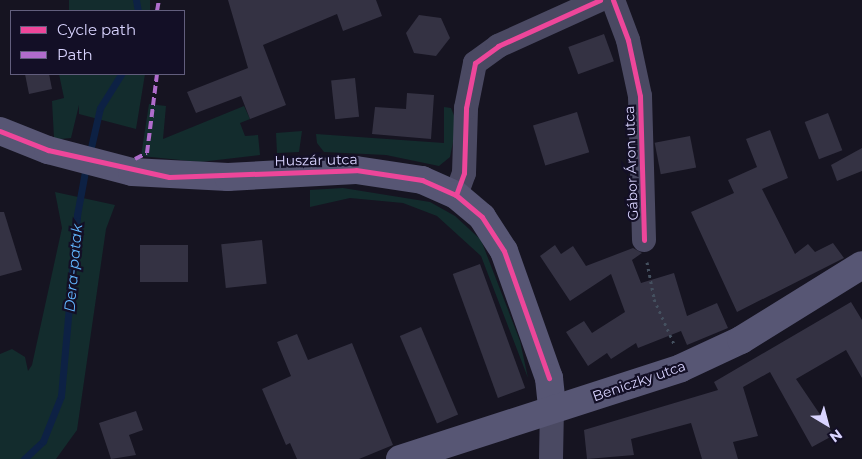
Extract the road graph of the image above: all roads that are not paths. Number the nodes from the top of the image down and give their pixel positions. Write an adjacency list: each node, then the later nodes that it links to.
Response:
1 (600, 0): 4 (street)
2 (614, 0): 5 (street, Gábor Áron utca)
3 (0, 131): 4 (street, Huszár utca)
4 (456, 196): 7 (street, Huszár utca)
5 (644, 240)
6 (862, 266): 7 (street, Beniczky utca)
7 (552, 409): 8 (street, Beniczky utca); 9 (street)
8 (400, 459)
9 (551, 459)

